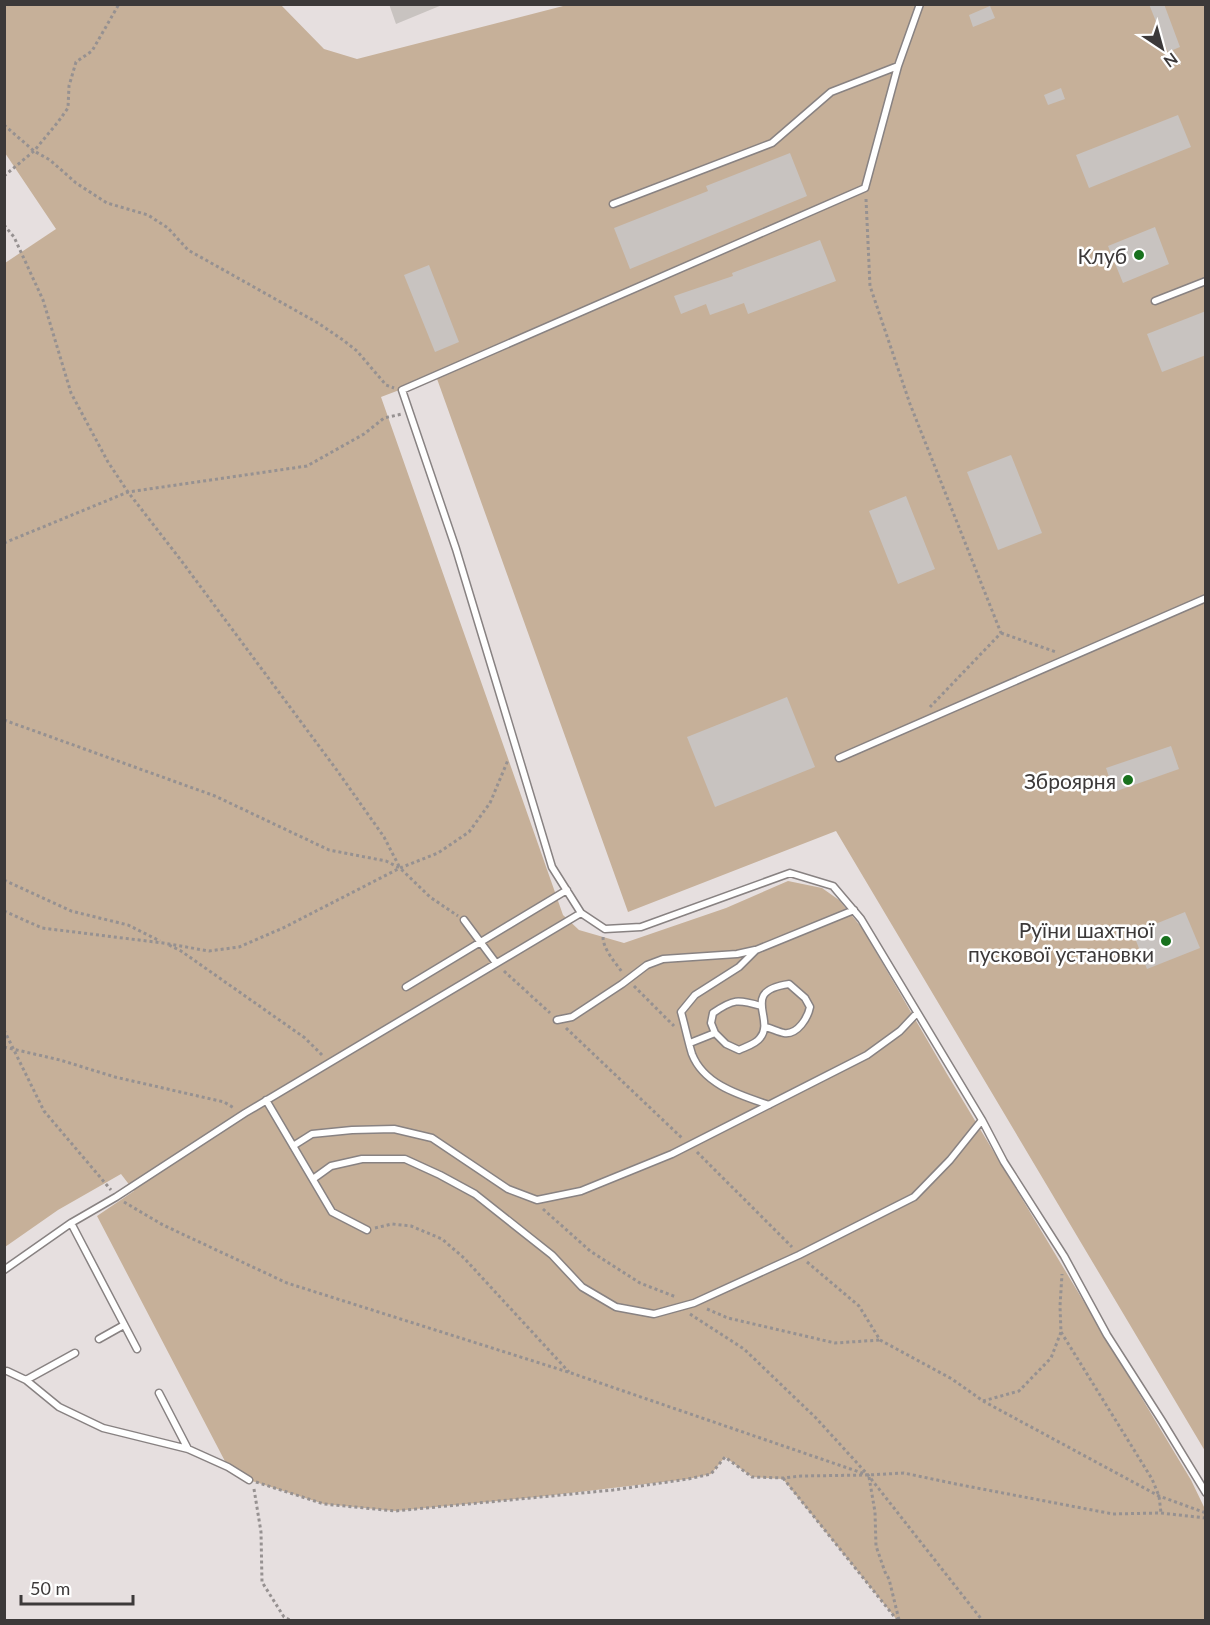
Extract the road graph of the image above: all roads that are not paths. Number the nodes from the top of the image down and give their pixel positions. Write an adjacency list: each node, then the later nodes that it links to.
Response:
1 (920, 4): 2 (lane)
2 (898, 66): 3 (lane); 8 (lane)
3 (613, 204)
4 (1206, 281): 5 (lane)
5 (1155, 301)
6 (1206, 598): 7 (lane)
7 (839, 758)
8 (567, 890): 10 (lane); 12 (lane)
9 (854, 910): 10 (lane); 13 (lane); 17 (lane)
10 (581, 913): 14 (lane)
11 (464, 920): 12 (lane)
12 (479, 942): 14 (lane); 15 (lane)
13 (756, 950): 18 (lane); 21 (lane)
14 (496, 963): 22 (lane)
15 (406, 987)
16 (761, 1006): 19 (lane); 19 (lane); 20 (lane)
17 (917, 1013): 23 (lane); 24 (lane)
18 (557, 1020)
19 (765, 1027): 20 (lane)
20 (715, 1033): 21 (lane)
21 (690, 1043): 23 (lane)
22 (266, 1100): 25 (lane); 27 (lane)
23 (768, 1105): 25 (lane)
24 (982, 1120): 26 (lane); 39 (lane)
25 (293, 1146): 26 (lane)
26 (313, 1179): 28 (lane)
27 (71, 1223): 29 (lane); 30 (lane)
28 (367, 1230)
29 (4, 1270)
30 (124, 1325): 31 (lane); 32 (lane)
31 (99, 1339)
32 (137, 1349)
33 (75, 1353): 35 (lane)
34 (7, 1371): 35 (lane)
35 (26, 1380): 37 (lane)
36 (159, 1393): 37 (lane)
37 (188, 1449): 38 (lane)
38 (249, 1480)
39 (1206, 1493)

